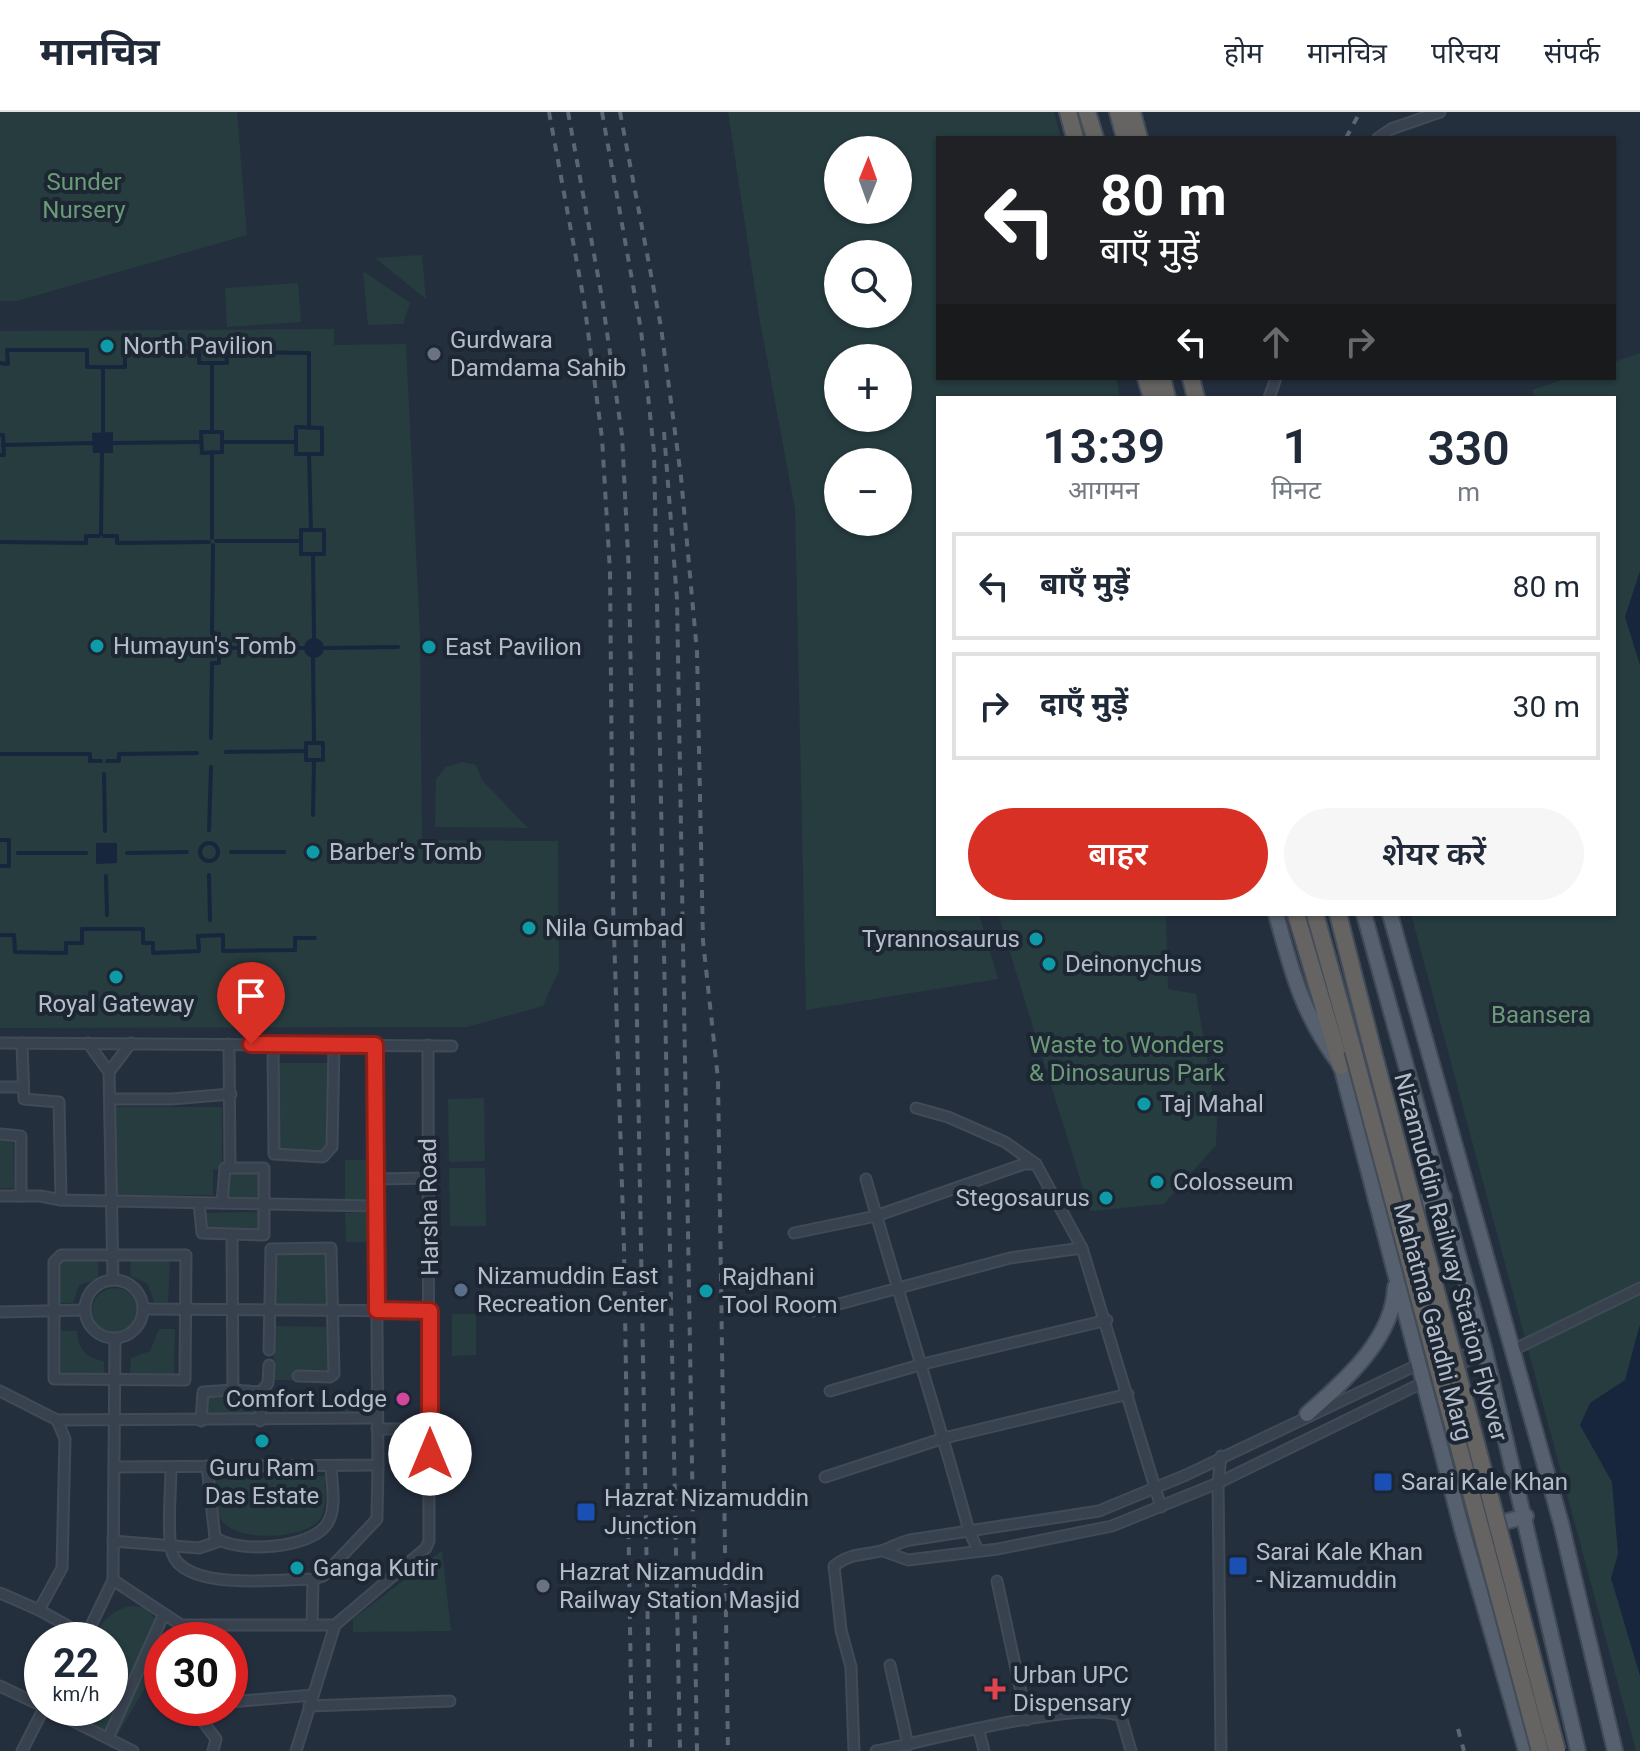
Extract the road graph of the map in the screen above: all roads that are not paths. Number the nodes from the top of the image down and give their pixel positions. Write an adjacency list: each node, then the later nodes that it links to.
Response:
1 (1068, 112): 7 (highway)
2 (1078, 112): 8 (highway)
3 (1087, 112): 9 (highway)
4 (1118, 112): 10 (highway)
5 (1132, 112): 11 (highway)
6 (1440, 112): 12 (street)
7 (1074, 136)
8 (1082, 136)
9 (1094, 136)
10 (1124, 136)
11 (1138, 136)
12 (1381, 136)
13 (1277, 916): 29 (main road, Mahatma Gandhi Marg)
14 (1297, 916): 29 (highway)
15 (1316, 916): 153 (highway, Nizamuddin Railway Station Flyover, bridge)
16 (1338, 916): 154 (highway, Nizamuddin Railway Station Flyover, bridge)
17 (1365, 916): 46 (main road, Mahatma Gandhi Marg)
18 (1391, 916): 78 (main road)
19 (0, 1043): 20 (street)
20 (22, 1043): 21 (street); 32 (street)
21 (88, 1043): 22 (street); 30 (street)
22 (131, 1043): 23 (street); 30 (street)
23 (229, 1044): 24 (street); 33 (street)
24 (273, 1044): 25 (street); 37 (street)
25 (334, 1045): 26 (street); 37 (street)
26 (375, 1045): 27 (street); 42 (street)
27 (428, 1045): 28 (street); 41 (street, Harsha Road)
28 (452, 1046)
29 (1341, 1066): 53 (main road, Mahatma Gandhi Marg)
30 (109, 1072): 34 (street)
31 (0, 1087): 32 (street)
32 (23, 1087): 47 (street)
33 (231, 1094): 34 (street); 39 (street)
34 (110, 1099): 48 (street)
35 (916, 1108): 38 (street)
36 (0, 1134): 45 (street)
37 (276, 1156): 40 (street)
38 (1036, 1164): 54 (street); 57 (street)
39 (230, 1168): 40 (street); 50 (street)
40 (264, 1168): 51 (street)
41 (429, 1178): 42 (street); 71 (street, Harsha Road)
42 (376, 1179): 52 (street)
43 (866, 1179): 54 (street)
44 (0, 1196): 45 (street)
45 (21, 1196): 47 (street)
46 (1444, 1197): 53 (main road); 77 (main road, Mahatma Gandhi Marg)
47 (61, 1200): 48 (street)
48 (110, 1202): 49 (street); 58 (street)
49 (199, 1203): 50 (street); 56 (street)
50 (222, 1203): 51 (street)
51 (264, 1204): 52 (street); 56 (street)
52 (376, 1206): 69 (street)
53 (1380, 1214): 59 (main road, Mahatma Gandhi Marg)
54 (876, 1216): 55 (street); 62 (street)
55 (794, 1233)
56 (232, 1235): 65 (street)
57 (1082, 1248): 62 (street); 74 (street)
58 (112, 1255): 60 (street); 64 (street); 70 (street)
59 (1395, 1274): 80 (main road, Mahatma Gandhi Marg); 91 (main road)
60 (113, 1280): 63 (street); 67 (street)
61 (1640, 1288): 78 (street)
62 (897, 1289): 72 (street); 79 (street)
63 (144, 1309): 64 (street); 75 (street)
64 (187, 1309): 65 (street); 84 (street)
65 (234, 1309): 66 (street); 86 (street)
66 (268, 1309): 68 (street); 68 (street); 76 (street)
67 (85, 1310): 70 (street); 75 (street)
68 (333, 1310): 69 (street); 83 (street)
69 (377, 1310): 71 (street); 96 (street)
70 (54, 1311): 73 (street); 84 (street)
71 (430, 1311): 97 (street, Harsha Road)
72 (813, 1311)
73 (0, 1312)
74 (1107, 1320): 79 (street); 90 (street)
75 (115, 1339): 84 (street)
76 (269, 1350)
77 (1485, 1351): 80 (street); 85 (street); 109 (main road, Mahatma Gandhi Marg)
78 (1511, 1351): 156 (main road)
79 (923, 1364): 88 (street); 98 (street)
80 (1419, 1364): 85 (main road, Mahatma Gandhi Marg); 91 (street)
81 (238, 1365): 86 (street)
82 (269, 1365): 89 (street)
83 (298, 1376)
84 (115, 1381): 93 (street)
85 (1425, 1384): 106 (street); 111 (main road, Mahatma Gandhi Marg)
86 (236, 1390): 89 (street); 94 (street)
87 (0, 1391): 92 (street)
88 (830, 1391)
89 (261, 1392): 95 (street)
90 (1128, 1394): 98 (street); 107 (street)
91 (1307, 1414): 99 (street)
92 (57, 1420): 93 (street); 121 (street)
93 (114, 1421): 94 (street); 102 (street)
94 (201, 1421): 95 (street)
95 (260, 1421): 96 (street)
96 (377, 1424): 97 (street); 100 (street)
97 (430, 1429): 127 (street, Harsha Road)
98 (944, 1438): 105 (street); 110 (street)
99 (1221, 1456): 106 (street); 107 (street)
100 (378, 1465): 104 (street); 117 (street)
101 (207, 1466): 103 (street); 104 (street); 113 (street)
102 (114, 1467): 103 (street); 112 (street)
103 (171, 1467): 114 (street)
104 (331, 1468): 113 (street)
105 (825, 1477)
106 (1218, 1483): 108 (street); 151 (street)
107 (1157, 1487): 108 (street); 110 (street)
108 (1161, 1507): 115 (street)
109 (1526, 1516): 111 (main road); 155 (main road, Mahatma Gandhi Marg)
110 (969, 1531): 115 (street); 116 (street)
111 (1463, 1533): 152 (main road, Mahatma Gandhi Marg)
112 (113, 1541): 114 (street); 118 (street)
113 (220, 1541): 114 (street)
114 (171, 1548): 117 (street)
115 (978, 1550): 116 (street)
116 (883, 1551): 147 (street)
117 (313, 1579): 126 (street)
118 (113, 1580): 122 (street); 124 (street)
119 (997, 1581): 136 (street)
120 (0, 1593): 121 (street)
121 (39, 1610): 123 (street)
122 (163, 1616): 125 (street); 126 (street)
123 (59, 1622)
124 (93, 1622)
125 (161, 1622)
126 (312, 1625): 127 (street)
127 (335, 1625): 131 (street)
128 (144, 1663): 141 (street)
129 (890, 1665): 142 (street)
130 (0, 1686): 132 (street)
131 (313, 1695): 133 (street); 135 (street)
132 (24, 1697)
133 (248, 1700)
134 (450, 1701): 135 (street)
135 (309, 1706): 146 (street)
136 (1027, 1720): 140 (street); 150 (street)
137 (37, 1726): 143 (street)
138 (84, 1726): 141 (street)
139 (206, 1726): 145 (street)
140 (979, 1731): 142 (street); 149 (street)
141 (108, 1738): 144 (street)
142 (908, 1745): 148 (street)
143 (22, 1751)
144 (133, 1751)
145 (213, 1751)
146 (296, 1751)
147 (854, 1751)
148 (876, 1751)
149 (984, 1751)
150 (1131, 1751)
151 (1221, 1751)
152 (1526, 1751)
153 (1540, 1751)
154 (1557, 1751)
155 (1578, 1751)
156 (1615, 1751)

